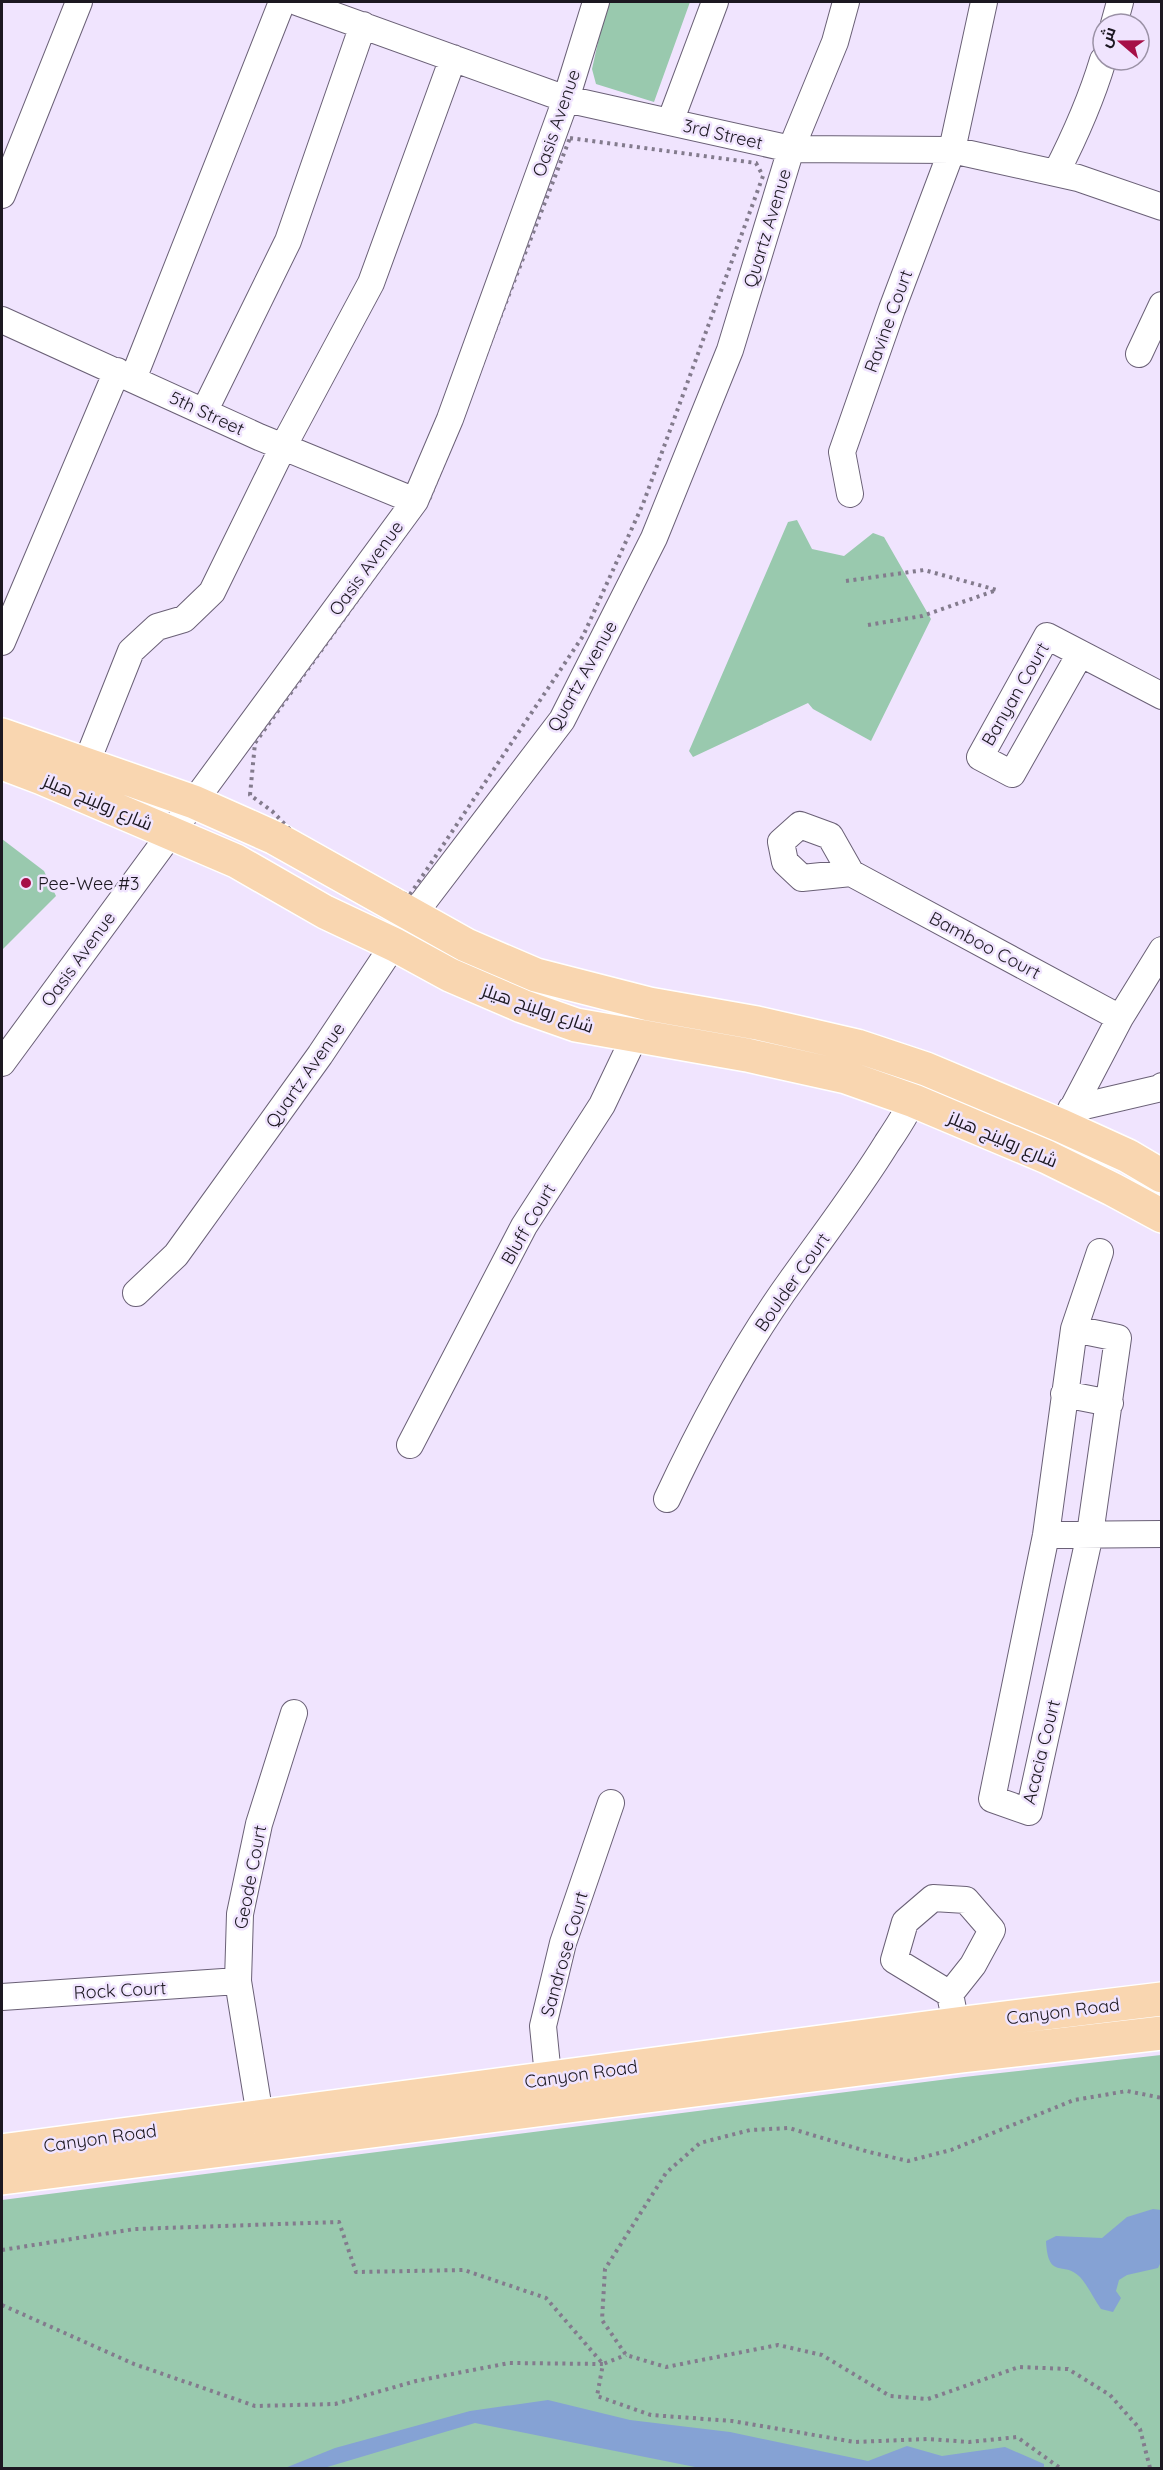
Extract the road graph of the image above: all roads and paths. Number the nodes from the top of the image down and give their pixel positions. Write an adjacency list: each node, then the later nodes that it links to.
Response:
1 (79, 2): 16 (street)
2 (282, 2): 21 (street)
3 (297, 2): 8 (street, 3rd Street)
4 (596, 2): 11 (street, Oasis Avenue)
5 (716, 2): 12 (street)
6 (846, 2): 14 (street, Quartz Avenue)
7 (984, 2): 13 (street, Ravine Court)
8 (363, 25): 9 (street, 3rd Street); 22 (street)
9 (453, 58): 11 (street, 3rd Street); 23 (street)
10 (1099, 72): 15 (street)
11 (566, 99): 12 (street, 3rd Street); 25 (street, Oasis Avenue)
12 (670, 122): 14 (street, 3rd Street)
13 (952, 150): 14 (street, 3rd Street); 15 (street, 3rd Street); 24 (street, Ravine Court)
14 (785, 167): 14 (path); 37 (street, Quartz Avenue)
15 (1056, 173): 17 (street, 3rd Street)
16 (2, 195)
17 (1161, 207)
18 (1161, 305): 20 (street)
19 (2, 320): 21 (street, 5th Street)
20 (1139, 354)
21 (125, 375): 22 (street, 5th Street); 28 (street)
22 (204, 412): 23 (street, 5th Street)
23 (283, 447): 25 (street, 5th Street); 33 (street)
24 (850, 494)
25 (415, 501): 34 (street, Oasis Avenue)
26 (846, 581): 27 (path)
27 (868, 625)
28 (2, 642)
29 (1080, 654): 29 (street, Banyan Court); 30 (street, Banyan Court)
30 (1161, 696)
31 (2, 735): 33 (main road, شارع رولينج هيلز)
32 (2, 763): 35 (main road, شارع رولينج هيلز)
33 (86, 764): 34 (main road, شارع رولينج هيلز)
34 (194, 802): 35 (street, Oasis Avenue); 37 (main road, شارع رولينج هيلز)
35 (171, 833): 38 (main road, شارع رولينج هيلز); 43 (street, Oasis Avenue)
36 (851, 873): 41 (street, Bamboo Court)
37 (414, 914): 38 (street, Quartz Avenue); 40 (main road, شارع رولينج هيلز)
38 (395, 945): 42 (main road, شارع رولينج هيلز); 52 (street, Quartz Avenue)
39 (1161, 950): 41 (street)
40 (649, 1004): 42 (street, Bluff Court); 44 (main road, شارع رولينج هيلز)
41 (1120, 1018): 47 (street)
42 (636, 1036): 46 (main road, شارع رولينج هيلز); 56 (street, Bluff Court)
43 (2, 1062)
44 (926, 1069): 46 (street, Boulder Court); 47 (main road, شارع رولينج هيلز)
45 (1161, 1086): 47 (street)
46 (914, 1101): 48 (main road, شارع رولينج هيلز); 57 (street, Boulder Court)
47 (1066, 1118): 48 (street); 49 (main road, شارع رولينج هيلز)
48 (1047, 1157): 50 (main road, شارع رولينج هيلز)
49 (1161, 1176)
50 (1161, 1216)
51 (1100, 1252): 53 (street, Acacia Court)
52 (136, 1293)
53 (1074, 1329): 54 (street, Acacia Court); 55 (street, Acacia Court)
54 (1064, 1394): 55 (street); 60 (street, Acacia Court)
55 (1110, 1403): 58 (street, Acacia Court)
56 (410, 1445)
57 (667, 1499)
58 (1090, 1534): 59 (street); 60 (street); 60 (street, Acacia Court)
59 (1161, 1534)
60 (1046, 1535)
61 (294, 1713): 63 (street, Geode Court)
62 (611, 1803): 69 (street, Sandrose Court)
63 (238, 1982): 64 (street, Rock Court); 71 (street, Geode Court)
64 (2, 1997)
65 (1161, 1999): 66 (main road, Canyon Road)
66 (953, 2009): 68 (street); 69 (main road, Canyon Road)
67 (1161, 2033): 68 (main road, Canyon Road)
68 (962, 2055): 69 (main road, Canyon Road)
69 (550, 2093): 71 (main road, Canyon Road); 73 (main road, Canyon Road)
70 (1161, 2098): 76 (path)
71 (260, 2116): 72 (main road, Canyon Road)
72 (2, 2151)
73 (2, 2178)
74 (2, 2250): 77 (path)
75 (2, 2306): 77 (path)
76 (626, 2355): 77 (path); 79 (path)
77 (603, 2364): 78 (path)
78 (1060, 2469)
79 (1150, 2469)

